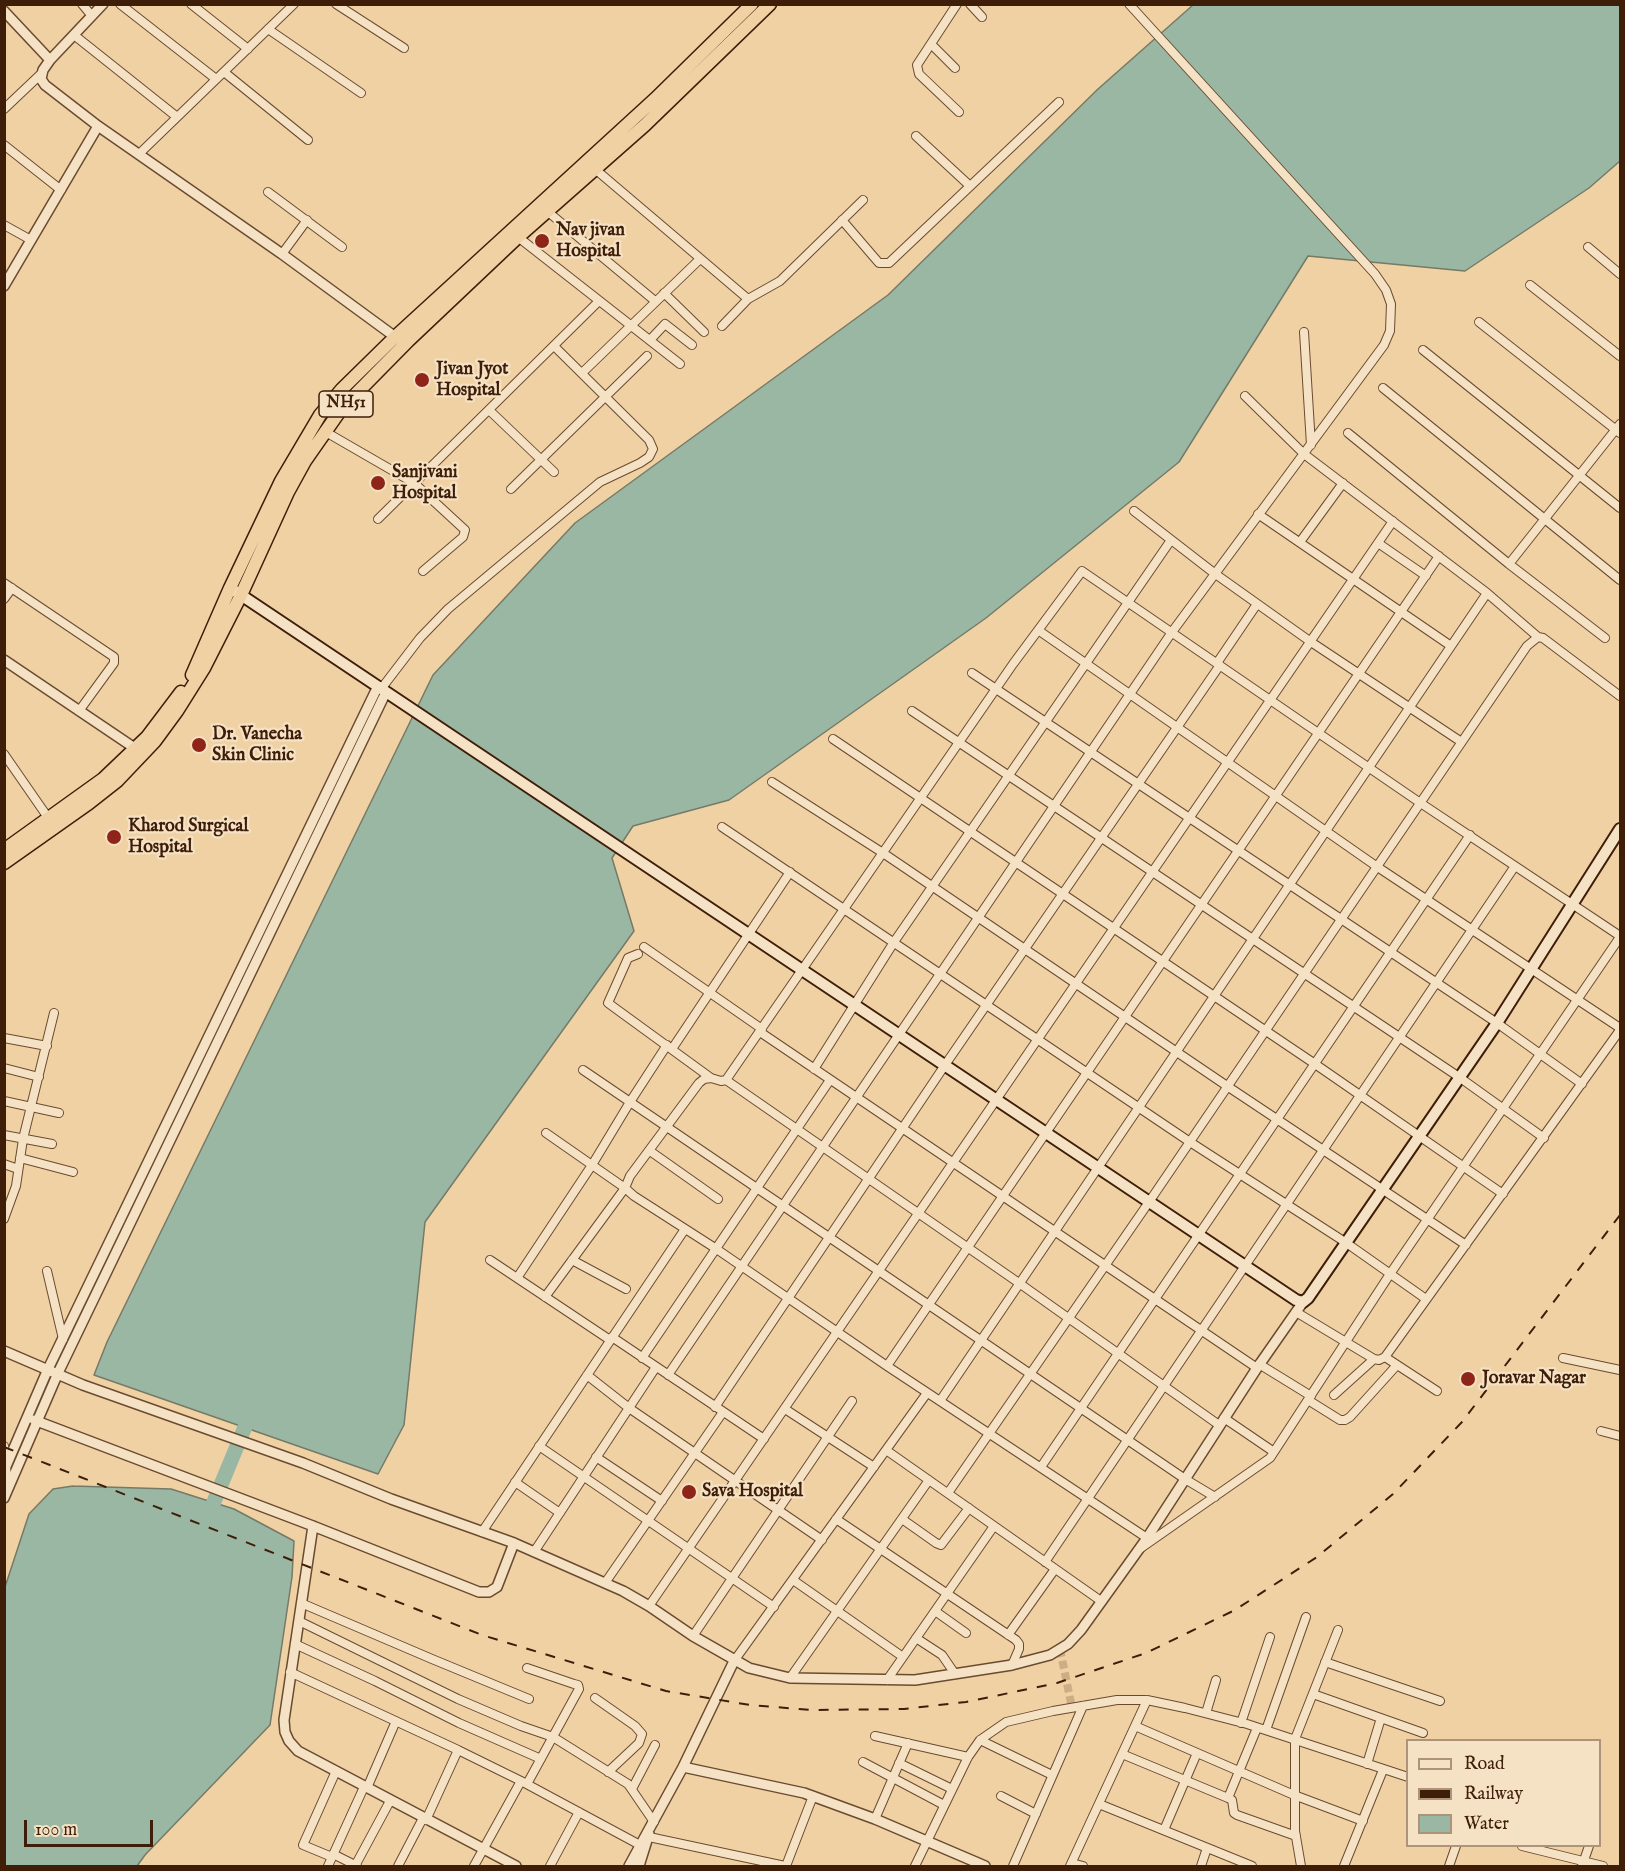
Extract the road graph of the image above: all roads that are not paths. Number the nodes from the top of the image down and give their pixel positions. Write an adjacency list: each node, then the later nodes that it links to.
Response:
1 (82, 4): 15 (street)
2 (103, 4): 15 (street)
3 (120, 4): 26 (street)
4 (191, 4): 21 (street)
5 (281, 4): 14 (street)
6 (294, 4): 14 (street)
7 (336, 4): 20 (street)
8 (752, 4): 65 (highway, NH51)
9 (770, 4): 37 (highway, NH51)
10 (957, 4): 19 (street)
11 (970, 4): 16 (street)
12 (1129, 4): 80 (street)
13 (4, 11): 22 (street)
14 (287, 11): 17 (street)
15 (92, 16): 18 (street)
16 (982, 17)
17 (268, 29): 21 (street); 27 (street)
18 (74, 34): 22 (street); 31 (street)
19 (931, 44): 23 (street); 30 (street)
20 (404, 48)
21 (248, 49): 24 (street)
22 (50, 60): 25 (street)
23 (955, 68)
24 (224, 72): 26 (street); 34 (street)
25 (42, 74): 29 (street); 32 (street)
26 (216, 79): 31 (street)
27 (361, 93)
28 (1059, 102): 38 (street)
29 (6, 103)
30 (959, 112)
31 (177, 117): 36 (street)
32 (98, 126): 36 (street); 39 (street)
33 (916, 136): 38 (street)
34 (308, 140)
35 (4, 145): 39 (street)
36 (139, 154): 50 (street)
37 (595, 169): 42 (highway, NH51); 51 (street)
38 (970, 186): 44 (street)
39 (61, 189): 47 (street)
40 (268, 192): 43 (street)
41 (863, 200): 44 (street)
42 (547, 211): 46 (highway, NH51); 58 (street)
43 (306, 220): 48 (street); 50 (street)
44 (842, 220): 56 (street)
45 (4, 225): 47 (street)
46 (518, 237): 57 (street); 65 (highway, NH51)
47 (31, 240): 54 (street)
48 (342, 247)
49 (1588, 247): 52 (street)
50 (282, 254): 65 (street)
51 (700, 259): 55 (street); 56 (street)
52 (1620, 274)
53 (1530, 285): 70 (street)
54 (4, 286)
55 (664, 293): 58 (street); 62 (street)
56 (748, 300): 61 (street)
57 (599, 301): 60 (street); 67 (street)
58 (655, 301): 60 (street)
59 (1479, 322): 77 (street)
60 (630, 325): 64 (street); 72 (street)
61 (722, 326)
62 (704, 332)
63 (1304, 332): 80 (street)
64 (650, 340): 66 (street); 71 (street)
65 (400, 341): 78 (highway, NH51); 106 (highway, NH51)
66 (692, 345)
67 (554, 346): 72 (street); 76 (street)
68 (1423, 350): 84 (street)
69 (647, 356): 74 (street)
70 (1620, 356)
71 (681, 364)
72 (582, 373): 74 (street)
73 (1383, 388): 91 (street)
74 (604, 396): 82 (street); 124 (street)
75 (1245, 396): 81 (street)
76 (489, 410): 82 (street); 85 (street)
77 (1619, 428): 84 (street)
78 (324, 431): 85 (street); 108 (highway, NH51)
79 (1348, 433): 98 (street)
80 (1311, 445): 81 (street)
81 (1305, 454): 86 (street); 90 (street)
82 (541, 459): 83 (street); 87 (street)
83 (554, 472)
84 (1579, 475): 88 (street); 91 (street)
85 (414, 483): 92 (street); 99 (street)
86 (1343, 483): 93 (street); 95 (street)
87 (511, 489)
88 (1620, 508)
89 (1134, 511): 94 (street)
90 (1258, 514): 95 (street); 100 (street)
91 (1545, 518): 98 (street); 103 (street)
92 (378, 519)
93 (1393, 521): 96 (street); 97 (street)
94 (1171, 540): 100 (street); 110 (street)
95 (1300, 542): 102 (street)
96 (1378, 543): 101 (street); 102 (street)
97 (1439, 556): 101 (street); 107 (street)
98 (1509, 564): 116 (street)
99 (423, 571)
100 (1214, 573): 111 (street); 114 (street)
101 (1426, 576): 112 (street)
102 (1354, 578): 112 (street); 117 (street)
103 (1620, 579)
104 (4, 583): 105 (street)
105 (12, 588): 109 (street); 130 (street)
106 (230, 588): 108 (main road); 138 (highway, NH51)
107 (1487, 593): 115 (street); 118 (street)
108 (241, 595): 124 (main road); 138 (highway, NH51)
109 (4, 600)
110 (1127, 602): 113 (street); 114 (street); 120 (street)
111 (1257, 604): 117 (street); 121 (street)
112 (1401, 611): 118 (street); 123 (street)
113 (1038, 630): 120 (street); 125 (street)
114 (1172, 632): 121 (street); 126 (street)
115 (1538, 637): 127 (street); 136 (street)
116 (1605, 638)
117 (1311, 642): 123 (street); 128 (street)
118 (1451, 646): 129 (street)
119 (4, 660): 130 (street)
120 (1085, 663): 126 (street); 132 (street)
121 (1218, 664): 128 (street); 133 (street)
122 (972, 673): 125 (street)
123 (1359, 674): 129 (street); 134 (street)
124 (382, 689): 178 (main road); 260 (street)
125 (996, 689): 132 (street); 137 (street)
126 (1129, 694): 133 (street); 139 (street)
127 (1620, 696)
128 (1270, 700): 134 (street); 141 (street)
129 (1410, 707): 136 (street); 142 (street)
130 (79, 711): 138 (street)
131 (912, 711): 137 (street)
132 (1045, 721): 139 (street); 143 (street)
133 (1177, 727): 141 (street); 145 (street)
134 (1319, 733): 142 (street); 146 (street)
135 (833, 739): 147 (street)
136 (1460, 741): 148 (street)
137 (959, 742): 143 (street); 147 (street)
138 (139, 751): 151 (highway, NH51); 162 (highway, NH51)
139 (1090, 751): 145 (street); 149 (street)
140 (4, 754): 151 (street)
141 (1228, 762): 146 (street); 150 (street)
142 (1369, 767): 148 (street); 154 (street)
143 (1008, 775): 149 (street); 153 (street)
144 (772, 782): 160 (street)
145 (1138, 783): 150 (street); 156 (street)
146 (1276, 796): 154 (street); 159 (street)
147 (921, 798): 153 (street); 160 (street)
148 (1419, 802): 155 (street); 163 (street)
149 (1053, 805): 156 (street); 161 (street)
150 (1190, 818): 159 (street); 166 (street)
151 (49, 819): 158 (highway, NH51)
152 (722, 827): 165 (street)
153 (970, 831): 161 (street); 168 (street)
154 (1326, 831): 163 (street); 167 (street)
155 (1470, 835): 164 (street); 170 (street)
156 (1101, 837): 166 (street); 169 (street)
157 (1618, 837): 171 (main road)
158 (7, 843)
159 (1239, 851): 167 (street); 172 (street)
160 (884, 853): 168 (street); 173 (street)
161 (1015, 861): 169 (street); 174 (street)
162 (4, 863)
163 (1376, 866): 170 (street); 175 (street)
164 (1515, 866): 171 (street); 177 (street)
165 (790, 872): 173 (street); 178 (street)
166 (1153, 872): 172 (street); 176 (street)
167 (1289, 885): 175 (street); 180 (street)
168 (932, 886): 174 (street); 181 (street)
169 (1063, 894): 176 (street); 183 (street)
170 (1426, 899): 177 (street); 184 (street)
171 (1573, 904): 179 (street); 187 (main road)
172 (1202, 905): 180 (street); 186 (street)
173 (846, 909): 181 (street); 188 (street)
174 (978, 917): 183 (street); 189 (street)
175 (1340, 919): 184 (street); 190 (street)
176 (1114, 928): 186 (street); 192 (street)
177 (1472, 929): 187 (street); 191 (street)
178 (749, 934): 188 (main road); 193 (street)
179 (1620, 937): 195 (street)
180 (1252, 939): 190 (street); 194 (street)
181 (894, 942): 189 (street); 197 (street)
182 (644, 947): 193 (street)
183 (1024, 949): 192 (street); 196 (street)
184 (1390, 952): 191 (street); 198 (street)
185 (638, 954): 210 (street)
186 (1163, 961): 194 (street); 200 (street)
187 (1532, 968): 195 (street); 201 (main road)
188 (802, 970): 197 (main road); 204 (street)
189 (940, 973): 196 (street); 205 (street)
190 (1304, 973): 198 (street); 203 (street)
191 (1436, 983): 201 (street); 206 (street)
192 (1076, 984): 200 (street); 208 (street)
193 (709, 993): 204 (street); 210 (street)
194 (1214, 996): 203 (street); 211 (street)
195 (1578, 999): 202 (street); 212 (street)
196 (987, 1004): 208 (street); 214 (street)
197 (856, 1006): 205 (main road); 216 (street)
198 (1354, 1007): 206 (street); 213 (street)
199 (54, 1013): 209 (street)
200 (1125, 1017): 211 (street); 218 (street)
201 (1497, 1023): 212 (street); 220 (main road)
202 (1620, 1029): 224 (street)
203 (1265, 1030): 213 (street); 225 (street)
204 (761, 1031): 216 (street); 222 (street)
205 (899, 1034): 214 (main road); 227 (street)
206 (1399, 1037): 220 (street); 226 (street)
207 (4, 1038): 209 (street)
208 (1038, 1039): 218 (street); 228 (street)
209 (47, 1046): 219 (street)
210 (669, 1047): 221 (street); 230 (street)
211 (1176, 1052): 225 (street); 232 (street)
212 (1540, 1054): 224 (street); 233 (street)
213 (1315, 1064): 226 (street); 235 (street)
214 (945, 1065): 228 (main road); 237 (street)
215 (4, 1068): 219 (street)
216 (814, 1069): 223 (street)
217 (584, 1070): 230 (street)
218 (1087, 1072): 232 (street); 240 (street)
219 (39, 1077): 231 (street)
220 (1459, 1077): 233 (street); 242 (main road)
221 (711, 1078): 222 (street); 236 (street)
222 (726, 1080): 238 (street)
223 (830, 1080): 227 (street); 238 (street)
224 (1582, 1084): 243 (street)
225 (1227, 1086): 235 (street); 245 (street)
226 (1360, 1095): 242 (street); 248 (street)
227 (855, 1097): 237 (street); 247 (street)
228 (997, 1100): 240 (main road); 251 (street)
229 (4, 1101): 231 (street)
230 (630, 1102): 236 (street); 253 (street)
231 (31, 1107): 234 (street); 244 (street)
232 (1138, 1107): 245 (street); 255 (street)
233 (1502, 1109): 243 (street); 254 (street)
234 (59, 1113)
235 (1277, 1119): 248 (street); 258 (street)
236 (667, 1127): 249 (street); 262 (street)
237 (902, 1129): 251 (street); 259 (street)
238 (797, 1130): 247 (street); 262 (street)
239 (546, 1133): 253 (street)
240 (1046, 1133): 255 (main road); 265 (street)
241 (4, 1135): 244 (street)
242 (1419, 1135): 254 (street); 263 (main road)
243 (1544, 1138): 264 (street)
244 (23, 1139): 246 (street); 250 (street)
245 (1190, 1142): 258 (street); 267 (street)
246 (52, 1144)
247 (821, 1147): 259 (street); 269 (street)
248 (1323, 1150): 263 (street); 268 (street)
249 (650, 1151): 261 (street); 266 (street)
250 (20, 1158): 256 (street); 257 (street)
251 (953, 1163): 265 (street); 270 (street)
252 (4, 1164): 256 (street)
253 (592, 1165): 261 (street); 289 (street)
254 (1464, 1166): 264 (street); 272 (street)
255 (1097, 1167): 267 (main road); 274 (street)
256 (18, 1169): 271 (street)
257 (73, 1172)
258 (1240, 1174): 268 (street); 275 (street)
259 (868, 1179): 270 (street); 276 (street)
260 (142, 1187): 302 (street); 318 (street)
261 (625, 1188): 273 (street); 282 (street)
262 (757, 1188): 269 (street); 280 (street)
263 (1382, 1189): 272 (street); 277 (main road)
264 (1503, 1194): 278 (street)
265 (1002, 1196): 274 (street); 279 (street)
266 (718, 1199)
267 (1149, 1202): 275 (main road); 284 (street)
268 (1286, 1204): 277 (street); 285 (street)
269 (782, 1205): 276 (street); 283 (street)
270 (919, 1214): 279 (street); 287 (street)
271 (4, 1219)
272 (1427, 1219): 278 (street); 288 (street)
273 (685, 1229): 280 (street); 303 (street)
274 (1054, 1231): 284 (street); 290 (street)
275 (1198, 1235): 285 (main road); 294 (street)
276 (829, 1236): 287 (street); 293 (street)
277 (1345, 1242): 288 (street); 296 (main road)
278 (1466, 1245): 295 (street)
279 (967, 1247): 290 (street); 297 (street)
280 (715, 1248): 283 (street); 309 (street)
281 (490, 1260): 289 (street)
282 (572, 1260): 291 (street); 292 (street)
283 (741, 1266): 293 (street); 321 (street)
284 (1106, 1266): 294 (street); 299 (street)
285 (1245, 1266): 296 (main road); 300 (street)
286 (47, 1271): 302 (street)
287 (880, 1271): 297 (street); 301 (street)
288 (1390, 1274): 295 (street); 305 (street)
289 (517, 1278): 292 (street)
290 (1019, 1283): 299 (street); 304 (street)
291 (626, 1288)
292 (546, 1297): 303 (street)
293 (788, 1299): 301 (street); 332 (street)
294 (1155, 1299): 300 (street); 307 (street)
295 (1426, 1299): 308 (street)
296 (1303, 1302): 298 (street)
297 (930, 1304): 304 (street); 313 (street)
298 (1296, 1312): 305 (street); 314 (street)
299 (1069, 1318): 307 (street); 319 (street)
300 (1201, 1330): 314 (street); 322 (street)
301 (837, 1333): 313 (street); 331 (street)
302 (63, 1339): 316 (street)
303 (611, 1339): 309 (street); 320 (street)
304 (981, 1339): 319 (street); 328 (street)
305 (1346, 1342): 311 (street); 326 (street)
306 (4, 1351): 316 (street)
307 (1118, 1353): 322 (street); 329 (street)
308 (1385, 1357): 311 (street); 312 (street)
309 (642, 1358): 315 (street)
310 (1563, 1358): 317 (street)
311 (1374, 1359): 325 (street)
312 (1397, 1365): 323 (street); 326 (street)
313 (887, 1366): 324 (street)
314 (1258, 1366): 326 (street); 335 (street)
315 (656, 1367): 321 (street); 330 (street)
316 (48, 1369): 318 (street); 333 (street)
317 (1620, 1370)
318 (58, 1373): 334 (street); 369 (street)
319 (1031, 1373): 329 (street); 337 (street)
320 (587, 1375): 330 (street); 343 (street)
321 (668, 1375): 332 (street)
322 (1164, 1386): 335 (street); 341 (street)
323 (1437, 1391)
324 (927, 1393): 328 (street); 344 (street)
325 (1334, 1395)
326 (1309, 1398): 346 (street)
327 (852, 1401): 339 (street)
328 (940, 1401): 337 (street)
329 (1082, 1407): 341 (street); 349 (street)
330 (629, 1408): 345 (street); 347 (street)
331 (785, 1409): 339 (street); 340 (street)
332 (719, 1410): 340 (street); 345 (street)
333 (27, 1416): 334 (street); 350 (street)
334 (37, 1421): 357 (street); 367 (street)
335 (1222, 1422): 346 (street); 352 (street)
336 (1601, 1431): 338 (street)
337 (989, 1434): 349 (street); 356 (street)
338 (1620, 1436)
339 (828, 1437): 348 (street); 362 (street)
340 (764, 1439): 353 (street)
341 (1128, 1439): 352 (street); 359 (street)
342 (4, 1446): 350 (street)
343 (539, 1446): 351 (street); 355 (street)
344 (886, 1450): 348 (street); 354 (street)
345 (695, 1452): 353 (street); 360 (street)
346 (1274, 1452): 358 (street)
347 (596, 1457): 351 (street); 360 (street)
348 (874, 1467): 364 (street)
349 (1041, 1467): 359 (street)
350 (5, 1469): 357 (street)
351 (584, 1476): 363 (street); 366 (street)
352 (1185, 1479): 358 (street); 370 (street)
353 (736, 1480): 362 (street); 373 (street)
354 (929, 1480): 356 (street); 365 (street)
355 (515, 1482): 363 (street); 369 (street)
356 (948, 1493): 361 (street)
357 (6, 1494)
358 (1215, 1497): 375 (street)
359 (1088, 1499): 370 (street); 377 (street)
360 (662, 1501): 366 (street)
361 (969, 1508): 365 (street); 368 (street)
362 (779, 1510): 371 (street); 379 (street)
363 (560, 1513): 376 (street)
364 (836, 1519): 371 (street); 374 (street)
365 (902, 1519): 374 (street)
366 (648, 1520): 373 (street); 381 (street)
367 (313, 1526): 372 (street); 384 (street)
368 (994, 1526): 377 (street); 382 (street)
369 (482, 1532): 372 (street)
370 (1147, 1538): 375 (street)
371 (822, 1540): 380 (street)
372 (514, 1544): 376 (street)
373 (689, 1548): 379 (street); 385 (street)
374 (881, 1549): 382 (street); 387 (street)
375 (1138, 1550): 383 (street)
376 (534, 1552): 381 (street)
377 (1045, 1562): 378 (street)
378 (1055, 1569): 383 (street); 393 (street)
379 (733, 1578): 386 (street); 394 (street)
380 (793, 1580): 386 (street); 387 (street)
381 (605, 1583): 385 (street)
382 (947, 1594): 388 (street); 393 (street)
383 (1101, 1601): 401 (street)
384 (302, 1603): 390 (street); 410 (street)
385 (649, 1605): 394 (street)
386 (774, 1606): 399 (street)
387 (837, 1610): 398 (street); 405 (street)
388 (935, 1611): 392 (street); 396 (street)
389 (1306, 1617): 419 (street)
390 (299, 1621): 397 (street); 422 (street)
391 (1338, 1630): 400 (street)
392 (966, 1633)
393 (1008, 1635): 401 (street)
394 (693, 1636): 399 (street)
395 (1270, 1637): 417 (street)
396 (916, 1638): 398 (street); 404 (street)
397 (295, 1644): 403 (street); 431 (street)
398 (903, 1657): 406 (street)
399 (734, 1661): 405 (street); 435 (street)
400 (1325, 1662): 408 (street); 412 (street)
401 (1012, 1665): 404 (street)
402 (527, 1668): 422 (street)
403 (290, 1672): 416 (street); 438 (street)
404 (955, 1674): 406 (street)
405 (790, 1678): 406 (street)
406 (887, 1680)
407 (1216, 1680): 414 (street)
408 (1313, 1694): 415 (street); 423 (street)
409 (595, 1698): 439 (street)
410 (529, 1699)
411 (1147, 1700): 413 (street); 414 (street); 418 (street)
412 (1440, 1701)
413 (1083, 1706): 424 (street); 440 (street)
414 (1206, 1713): 417 (street)
415 (1381, 1718): 420 (street); 434 (street)
416 (396, 1721): 427 (street); 445 (street)
417 (1241, 1723): 419 (street)
418 (1135, 1726): 428 (street); 429 (street)
419 (1262, 1729): 423 (street); 437 (street)
420 (1423, 1733)
421 (875, 1736): 425 (street)
422 (553, 1737): 431 (street); 439 (street)
423 (1295, 1739): 434 (street); 448 (street)
424 (980, 1740): 430 (street); 440 (street)
425 (908, 1743): 430 (street); 433 (street)
426 (655, 1745): 446 (street)
427 (458, 1750): 444 (street); 457 (street)
428 (1197, 1753): 437 (street); 443 (street)
429 (1122, 1754): 443 (street); 453 (street)
430 (968, 1756): 447 (street)
431 (541, 1759): 444 (street)
432 (863, 1762): 442 (street)
433 (899, 1763): 442 (street); 447 (street)
434 (1367, 1764): 436 (street)
435 (683, 1767): 449 (street); 460 (street)
436 (1383, 1770): 441 (street); 459 (street)
437 (1238, 1771): 448 (street); 451 (street)
438 (336, 1772): 445 (street); 471 (street)
439 (608, 1772): 446 (street)
440 (1052, 1775): 456 (street)
441 (1406, 1777)
442 (892, 1778): 454 (street); 458 (street)
443 (1185, 1781): 451 (street); 461 (street)
444 (524, 1783): 455 (street); 470 (street)
445 (365, 1788): 452 (street); 471 (street)
446 (632, 1789): 460 (street)
447 (952, 1790): 454 (street)
448 (1294, 1795): 459 (street); 462 (street)
449 (813, 1796): 458 (street); 483 (street)
450 (1001, 1796): 456 (street)
451 (1228, 1798): 462 (street)
452 (390, 1801): 457 (street); 476 (street)
453 (1099, 1804): 461 (street); 472 (street)
454 (944, 1805): 464 (street)
455 (579, 1812): 465 (street); 480 (street)
456 (1036, 1814): 485 (street)
457 (425, 1819): 470 (street); 477 (street)
458 (875, 1819): 464 (street)
459 (1363, 1821): 490 (street)
460 (652, 1824): 463 (street); 465 (street)
461 (1164, 1830): 469 (street)
462 (1296, 1836): 489 (street)
463 (649, 1837): 482 (street); 483 (street)
464 (926, 1842): 474 (street); 484 (street)
465 (640, 1845): 481 (street)
466 (1455, 1847): 491 (street)
467 (1528, 1847): 473 (street)
468 (1588, 1847): 473 (street)
469 (1208, 1848): 487 (street); 488 (street)
470 (483, 1849): 478 (street); 479 (street)
471 (333, 1856): 475 (street); 476 (street)
472 (1071, 1864): 486 (street)
473 (1583, 1864): 492 (street)
474 (978, 1865)
475 (328, 1866)
476 (356, 1866)
477 (398, 1866)
478 (474, 1866)
479 (516, 1866)
480 (550, 1866)
481 (628, 1866)
482 (639, 1866)
483 (786, 1866)
484 (915, 1866)
485 (1013, 1866)
486 (1083, 1866)
487 (1201, 1866)
488 (1252, 1866)
489 (1301, 1866)
490 (1344, 1866)
491 (1449, 1866)
492 (1604, 1866)

